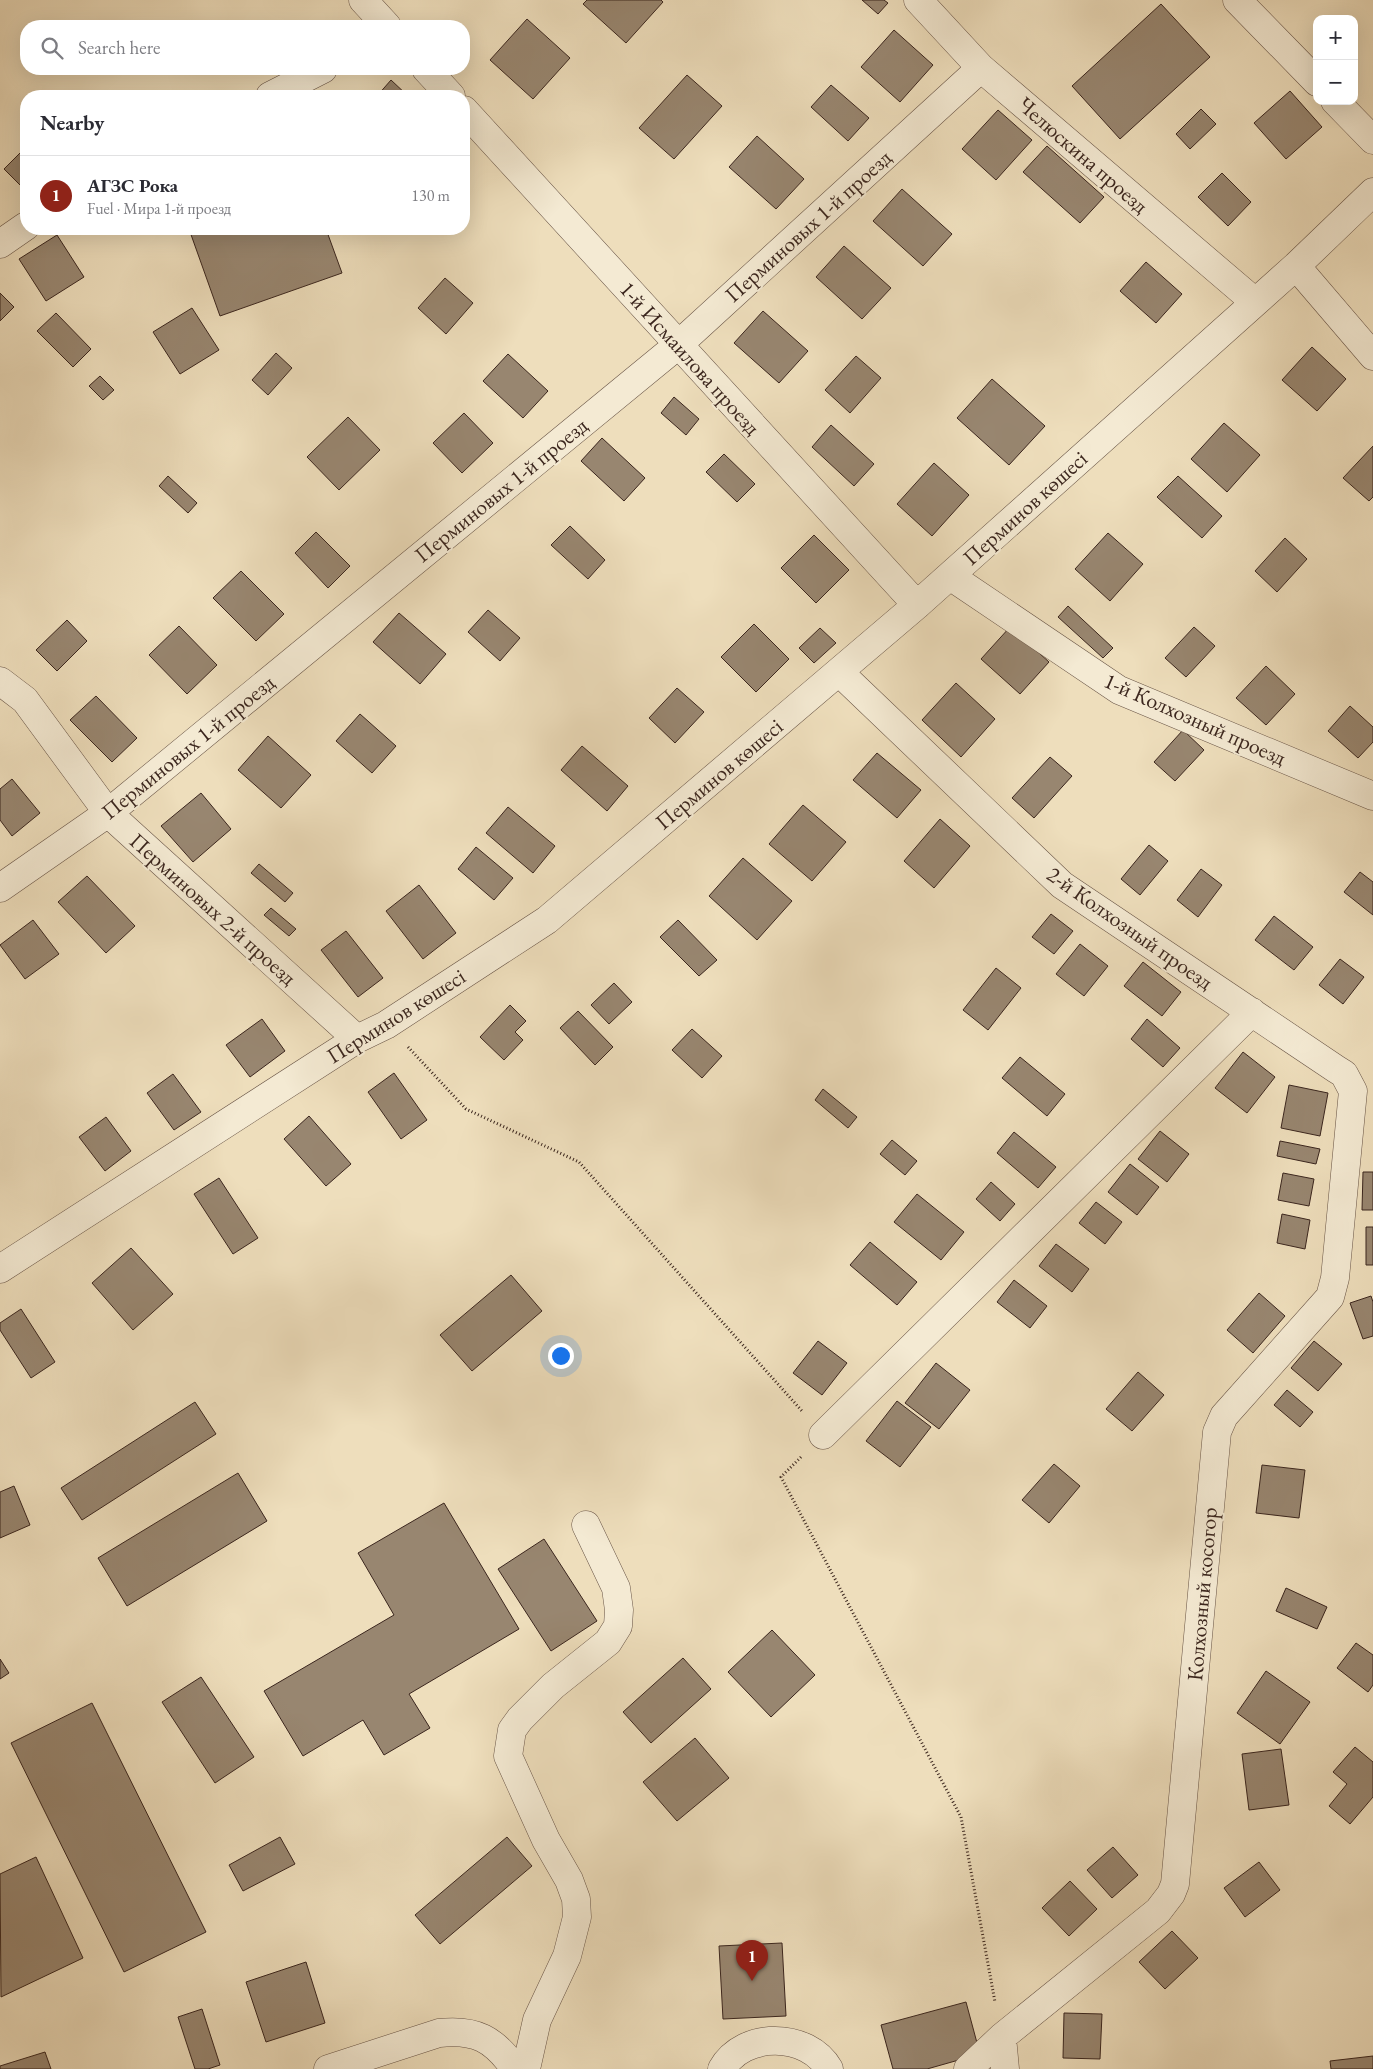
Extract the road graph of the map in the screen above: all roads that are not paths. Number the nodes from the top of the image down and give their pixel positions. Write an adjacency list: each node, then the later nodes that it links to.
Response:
1 (363, 0): 4 (street)
2 (918, 0): 5 (street, Челюскина проезд)
3 (1237, 0): 8 (street)
4 (381, 20)
5 (981, 68): 18 (street, Челюскина проезд); 19 (street, Перминовых 1-й проезд)
6 (311, 75): 9 (street)
7 (432, 75): 10 (street)
8 (1313, 78)
9 (282, 90)
10 (445, 90)
11 (1339, 105): 13 (street)
12 (470, 117): 19 (street, 1-й Исмаилова проезд)
13 (1373, 140)
14 (1373, 192): 17 (street, Перминов көшесі)
15 (20, 230): 16 (street)
16 (0, 244)
17 (1296, 266): 18 (street, Перминов көшесі); 20 (street)
18 (1255, 302): 21 (street, Перминов көшесі)
19 (678, 344): 22 (street, 1-й Исмаилова проезд); 26 (street, Перминовых 1-й проезд)
20 (1373, 356)
21 (950, 576): 22 (street, Перминов көшесі); 25 (street, 1-й Колхозный проезд)
22 (917, 605): 23 (street, Перминов көшесі)
23 (839, 672): 28 (street, 2-й Колхозный проезд); 29 (street, Перминов көшесі)
24 (0, 681): 26 (street, Перминовых 2-й проезд)
25 (1373, 796)
26 (108, 813): 27 (street, Перминовых 1-й проезд); 29 (street, Перминовых 2-й проезд)
27 (0, 888)
28 (1252, 1012): 30 (street, 2-й Колхозный проезд); 32 (street)
29 (357, 1039): 31 (street, Перминов көшесі)
30 (1349, 1082): 34 (street, Колхозный косогор)
31 (0, 1269)
32 (824, 1435)
33 (586, 1525): 37 (street)
34 (1002, 2037): 40 (street, Колхозный косогор); 41 (street)
35 (328, 2069): 36 (street)
36 (515, 2069)
37 (526, 2069)
38 (722, 2069): 39 (street)
39 (829, 2069)
40 (968, 2069)
41 (1006, 2069)

